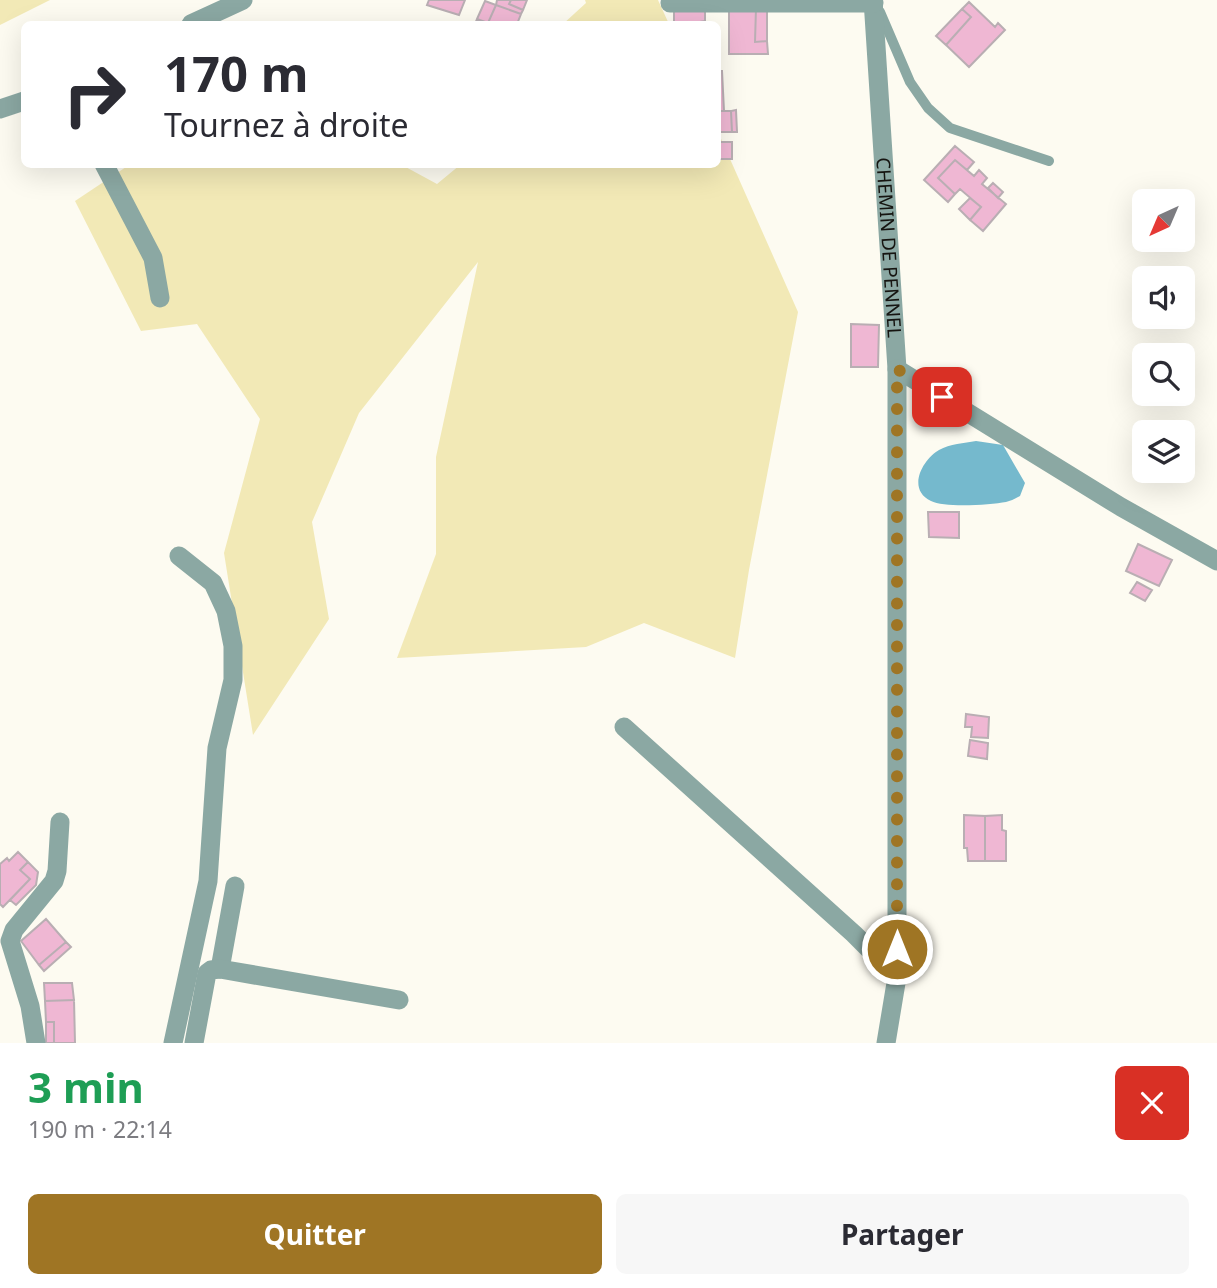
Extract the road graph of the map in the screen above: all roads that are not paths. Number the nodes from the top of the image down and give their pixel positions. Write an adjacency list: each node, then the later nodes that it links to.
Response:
1 (243, 0): 4 (street)
2 (874, 1): 3 (street); 7 (lane); 10 (street, CHEMIN DE PENNEL)
3 (670, 3)
4 (198, 21)
5 (21, 102): 6 (street)
6 (0, 109)
7 (1048, 161)
8 (106, 168): 9 (street)
9 (160, 298)
10 (897, 369): 12 (street); 17 (street, CHEMIN DE PENNEL)
11 (179, 556): 20 (street)
12 (1217, 561)
13 (624, 727): 17 (street)
14 (60, 822): 19 (street)
15 (235, 886): 16 (street)
16 (220, 969): 18 (street); 21 (street)
17 (897, 977): 22 (street, CHEMIN DE PENNEL)
18 (399, 1000)
19 (36, 1043)
20 (173, 1043)
21 (194, 1043)
22 (886, 1043)

